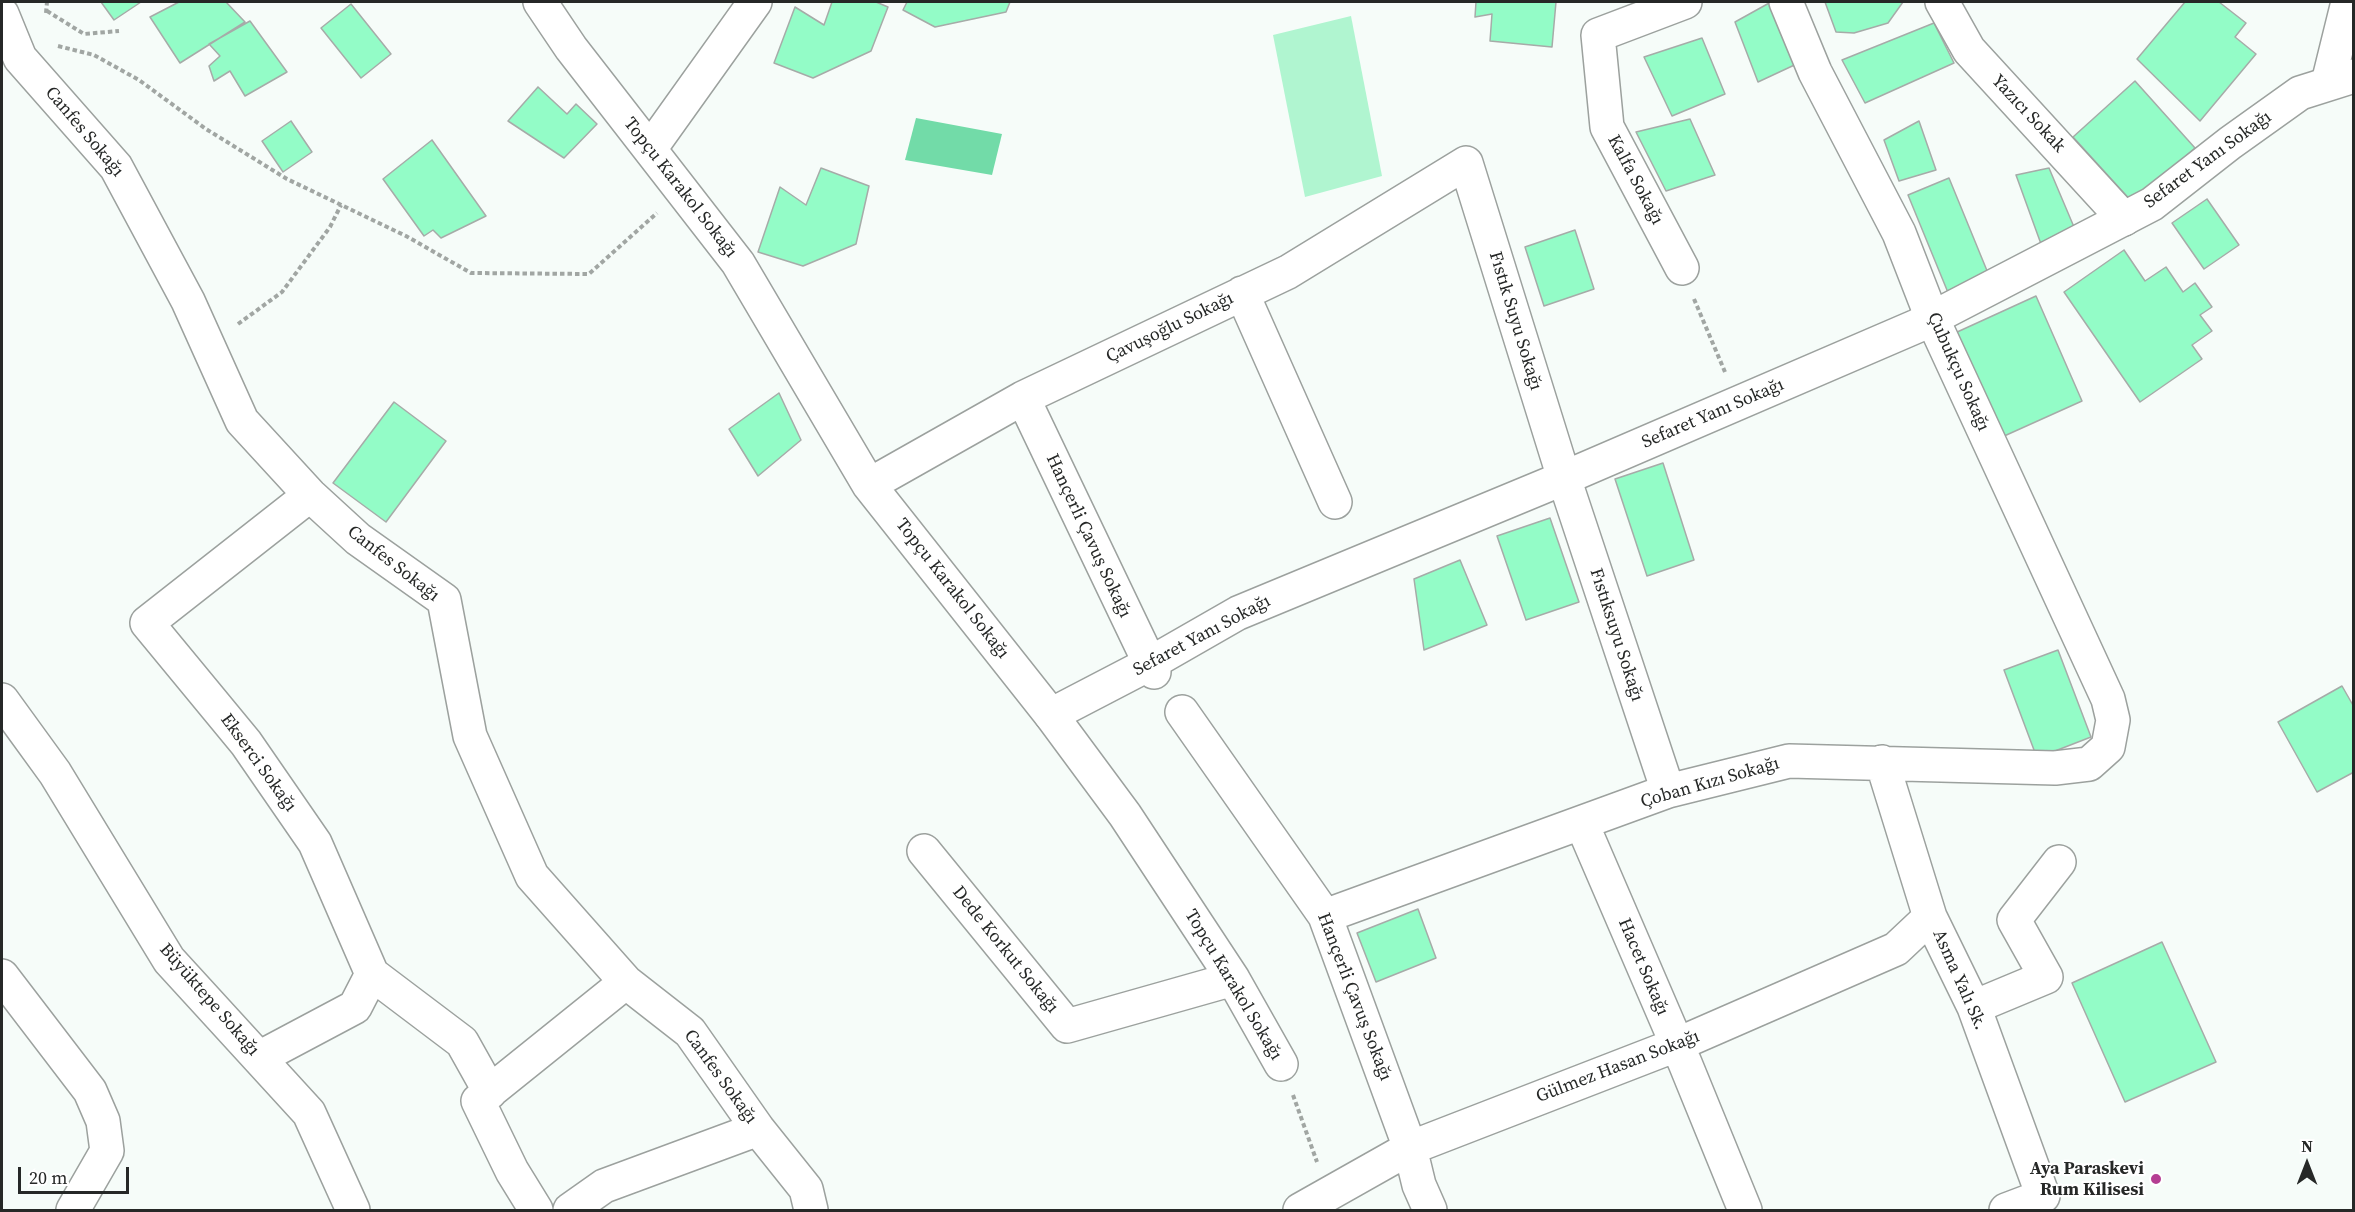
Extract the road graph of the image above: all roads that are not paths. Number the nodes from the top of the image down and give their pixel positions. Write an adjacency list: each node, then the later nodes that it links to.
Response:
1 (540, 2): 9 (street, Topçu Karakol Sokağı)
2 (755, 2): 9 (street)
3 (1685, 2): 12 (street, Kalfa Sokağı)
4 (1786, 2): 14 (street, Çubukçu Sokağı)
5 (1942, 2): 11 (street, Yazıcı Sokak)
6 (2348, 2): 8 (street)
7 (2, 14): 18 (street, Canfes Sokağı)
8 (2341, 80): 11 (street, Sefaret Yanı Sokağı)
9 (650, 149): 17 (street, Topçu Karakol Sokağı)
10 (1466, 163): 13 (street, Çavuşoğlu Sokağı); 16 (street, Fıstık Suyu Sokağı)
11 (2124, 219): 14 (street, Sefaret Yanı Sokağı)
12 (1682, 268)
13 (1242, 293): 15 (street, Çavuşoğlu Sokağı); 19 (street)
14 (1932, 318): 16 (street, Sefaret Yanı Sokağı); 24 (street, Çubukçu Sokağı)
15 (1023, 398): 17 (street, Çavuşoğlu Sokağı); 20 (street, Hançerli Çavuş Sokağı)
16 (1564, 478): 20 (street, Sefaret Yanı Sokağı); 26 (street, Fıstıksuyu Sokağı)
17 (869, 485): 23 (street, Topçu Karakol Sokağı)
18 (310, 495): 32 (street, Ekserci Sokağı); 35 (street, Canfes Sokağı)
19 (1335, 502)
20 (1152, 668): 23 (street, Sefaret Yanı Sokağı)
21 (2, 700): 38 (street, Büyüktepe Sokağı)
22 (1182, 712): 30 (street, Hançerli Çavuş Sokağı)
23 (1051, 715): 34 (street, Topçu Karakol Sokağı)
24 (2108, 747): 25 (street, Çoban Kızı Sokağı)
25 (1882, 762): 26 (street, Çoban Kızı Sokağı); 31 (street, Asma Yalı Sk.)
26 (1668, 791): 27 (street, Çoban Kızı Sokağı)
27 (1582, 824): 30 (street, Çoban Kızı Sokağı); 37 (street, Hacet Sokağı)
28 (924, 851): 34 (street, Dede Korkut Sokağı)
29 (2059, 862): 36 (street)
30 (1325, 916): 42 (street, Hançerli Çavuş Sokağı)
31 (1930, 917): 36 (street, Asma Yalı Sk.); 37 (street, Gülmez Hasan Sokağı)
32 (372, 974): 38 (street); 40 (street)
33 (2, 976): 43 (street)
34 (1233, 979): 39 (street, Topçu Karakol Sokağı)
35 (626, 982): 40 (street); 41 (street, Canfes Sokağı)
36 (1974, 1007): 51 (street, Asma Yalı Sk.)
37 (1676, 1045): 42 (street, Gülmez Hasan Sokağı); 50 (street, Hacet Sokağı)
38 (259, 1058): 44 (street, Büyüktepe Sokağı)
39 (1281, 1064)
40 (490, 1092): 45 (street)
41 (758, 1129): 46 (street); 47 (street, Canfes Sokağı)
42 (1410, 1148): 48 (street, Gülmez Hasan Sokağı); 49 (street, Hançerli Çavuş Sokağı)
43 (73, 1210)
44 (353, 1210)
45 (536, 1210)
46 (570, 1210)
47 (811, 1210)
48 (1300, 1210)
49 (1430, 1210)
50 (1745, 1210)
51 (2006, 1210)

